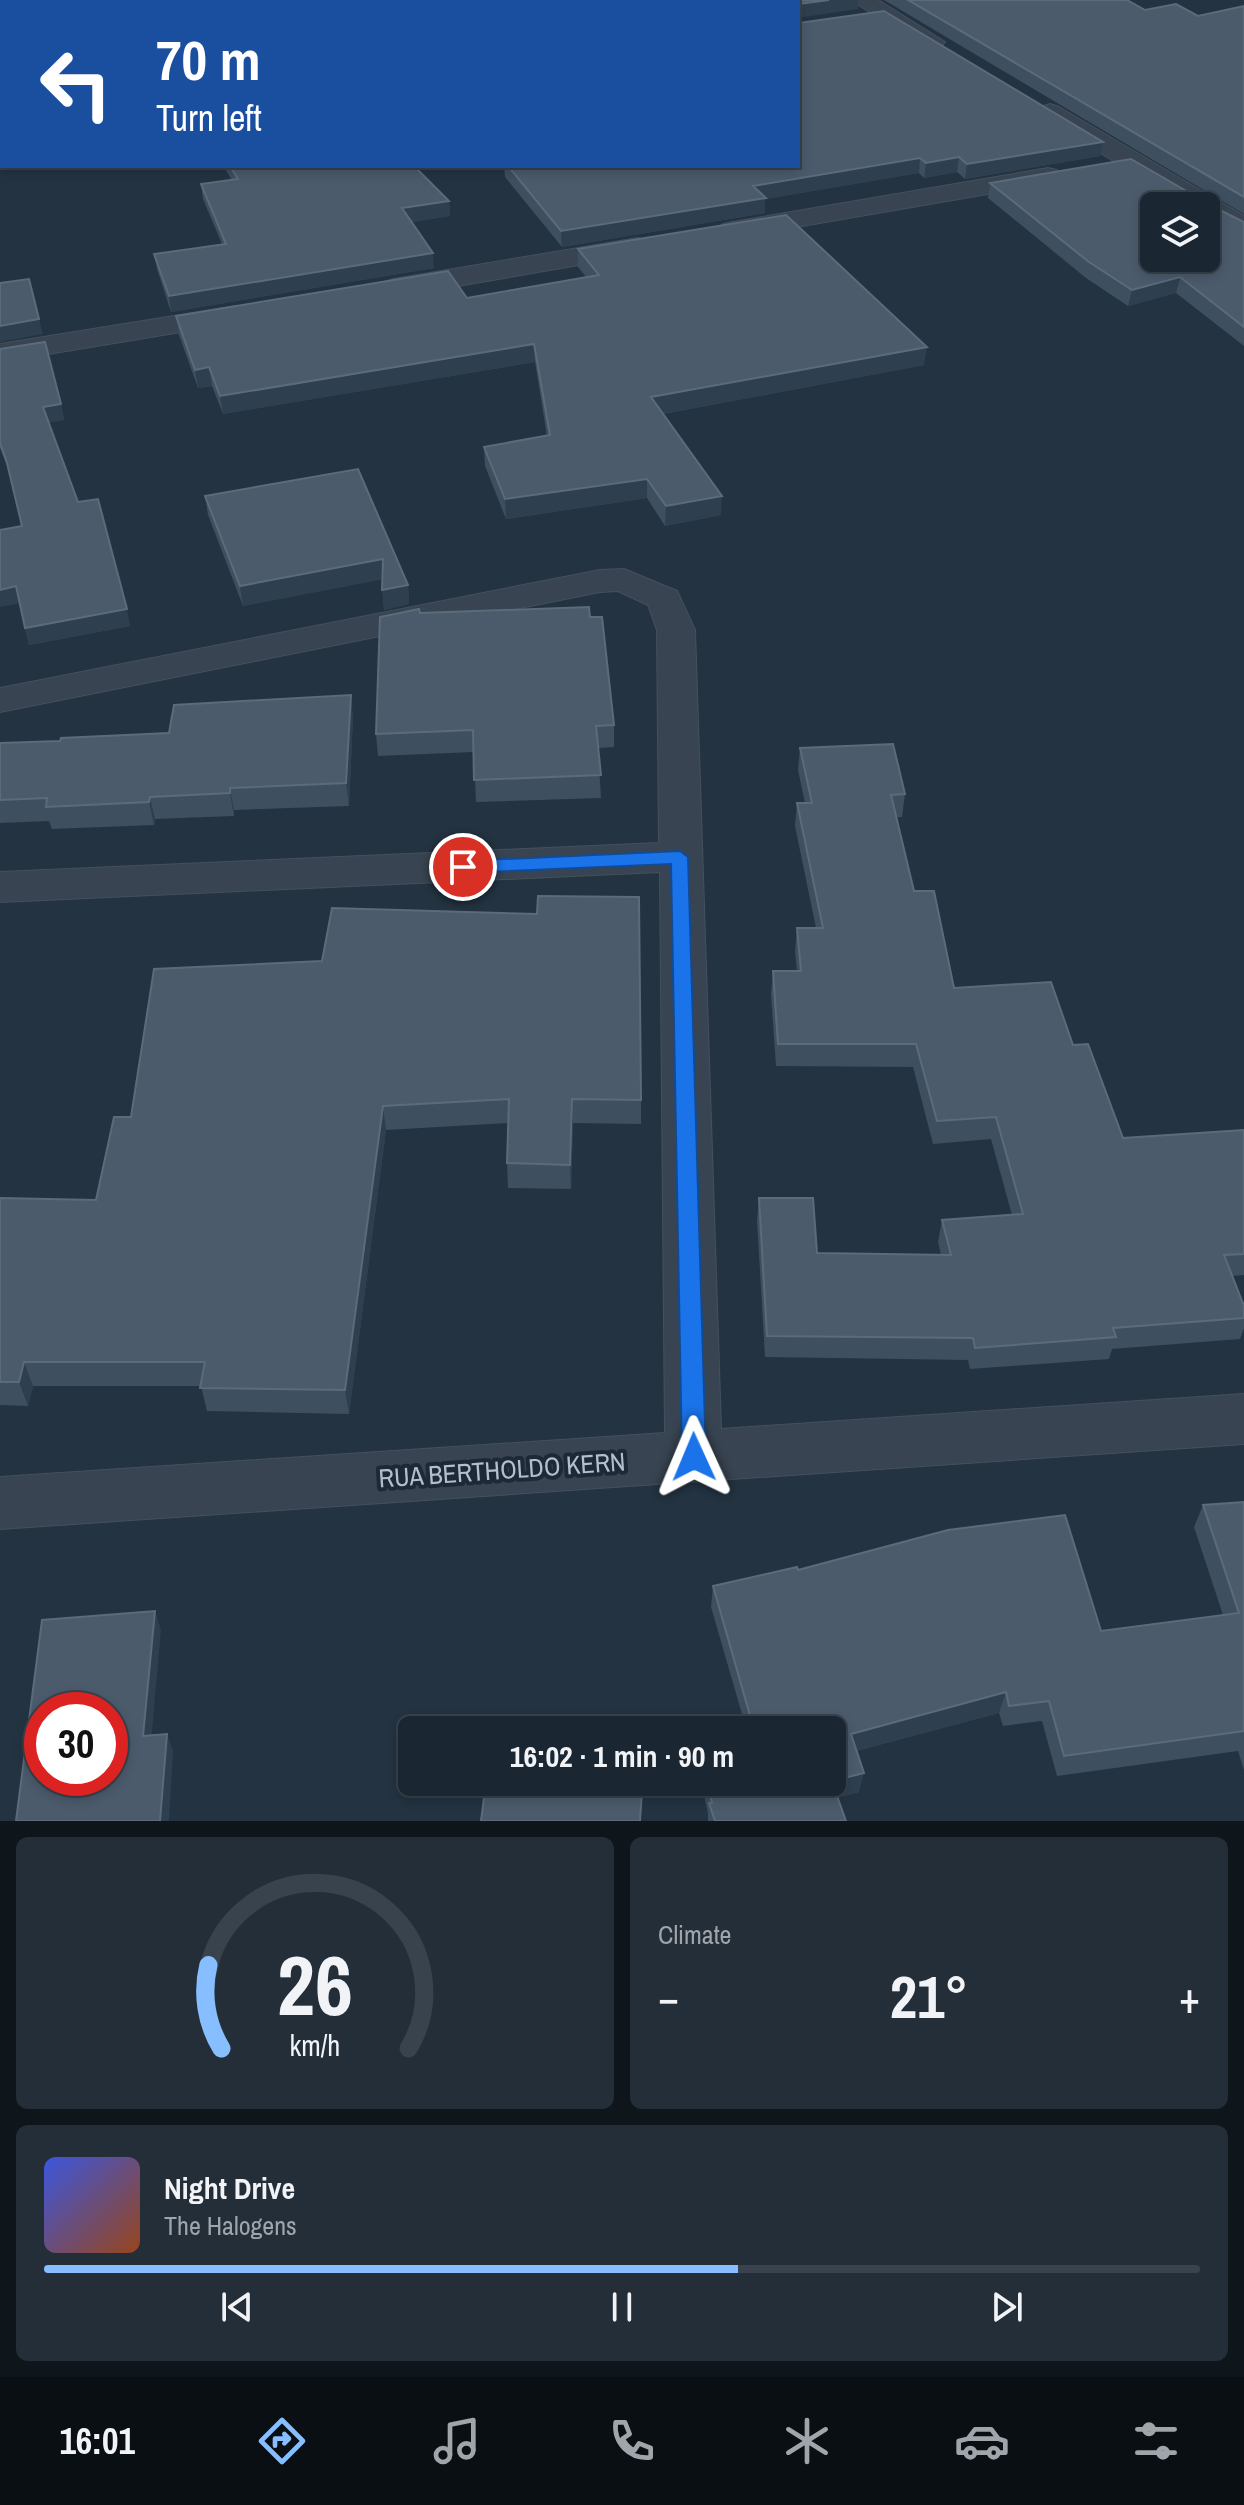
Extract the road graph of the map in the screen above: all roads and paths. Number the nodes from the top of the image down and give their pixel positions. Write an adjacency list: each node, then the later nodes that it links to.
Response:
1 (860, 10): 2 (street)
2 (953, 54)
3 (1033, 102): 4 (street)
4 (1133, 162): 5 (street); 6 (street)
5 (1244, 228)
6 (712, 234)
7 (665, 242): 8 (street)
8 (367, 293)
9 (257, 312): 10 (street)
10 (0, 353)
11 (0, 700): 12 (street)
12 (680, 857): 13 (street); 15 (street)
13 (0, 887)
14 (1244, 1419): 15 (street, RUA BERTHOLDO KERN)
15 (694, 1457): 16 (street, RUA BERTHOLDO KERN)
16 (0, 1503)

